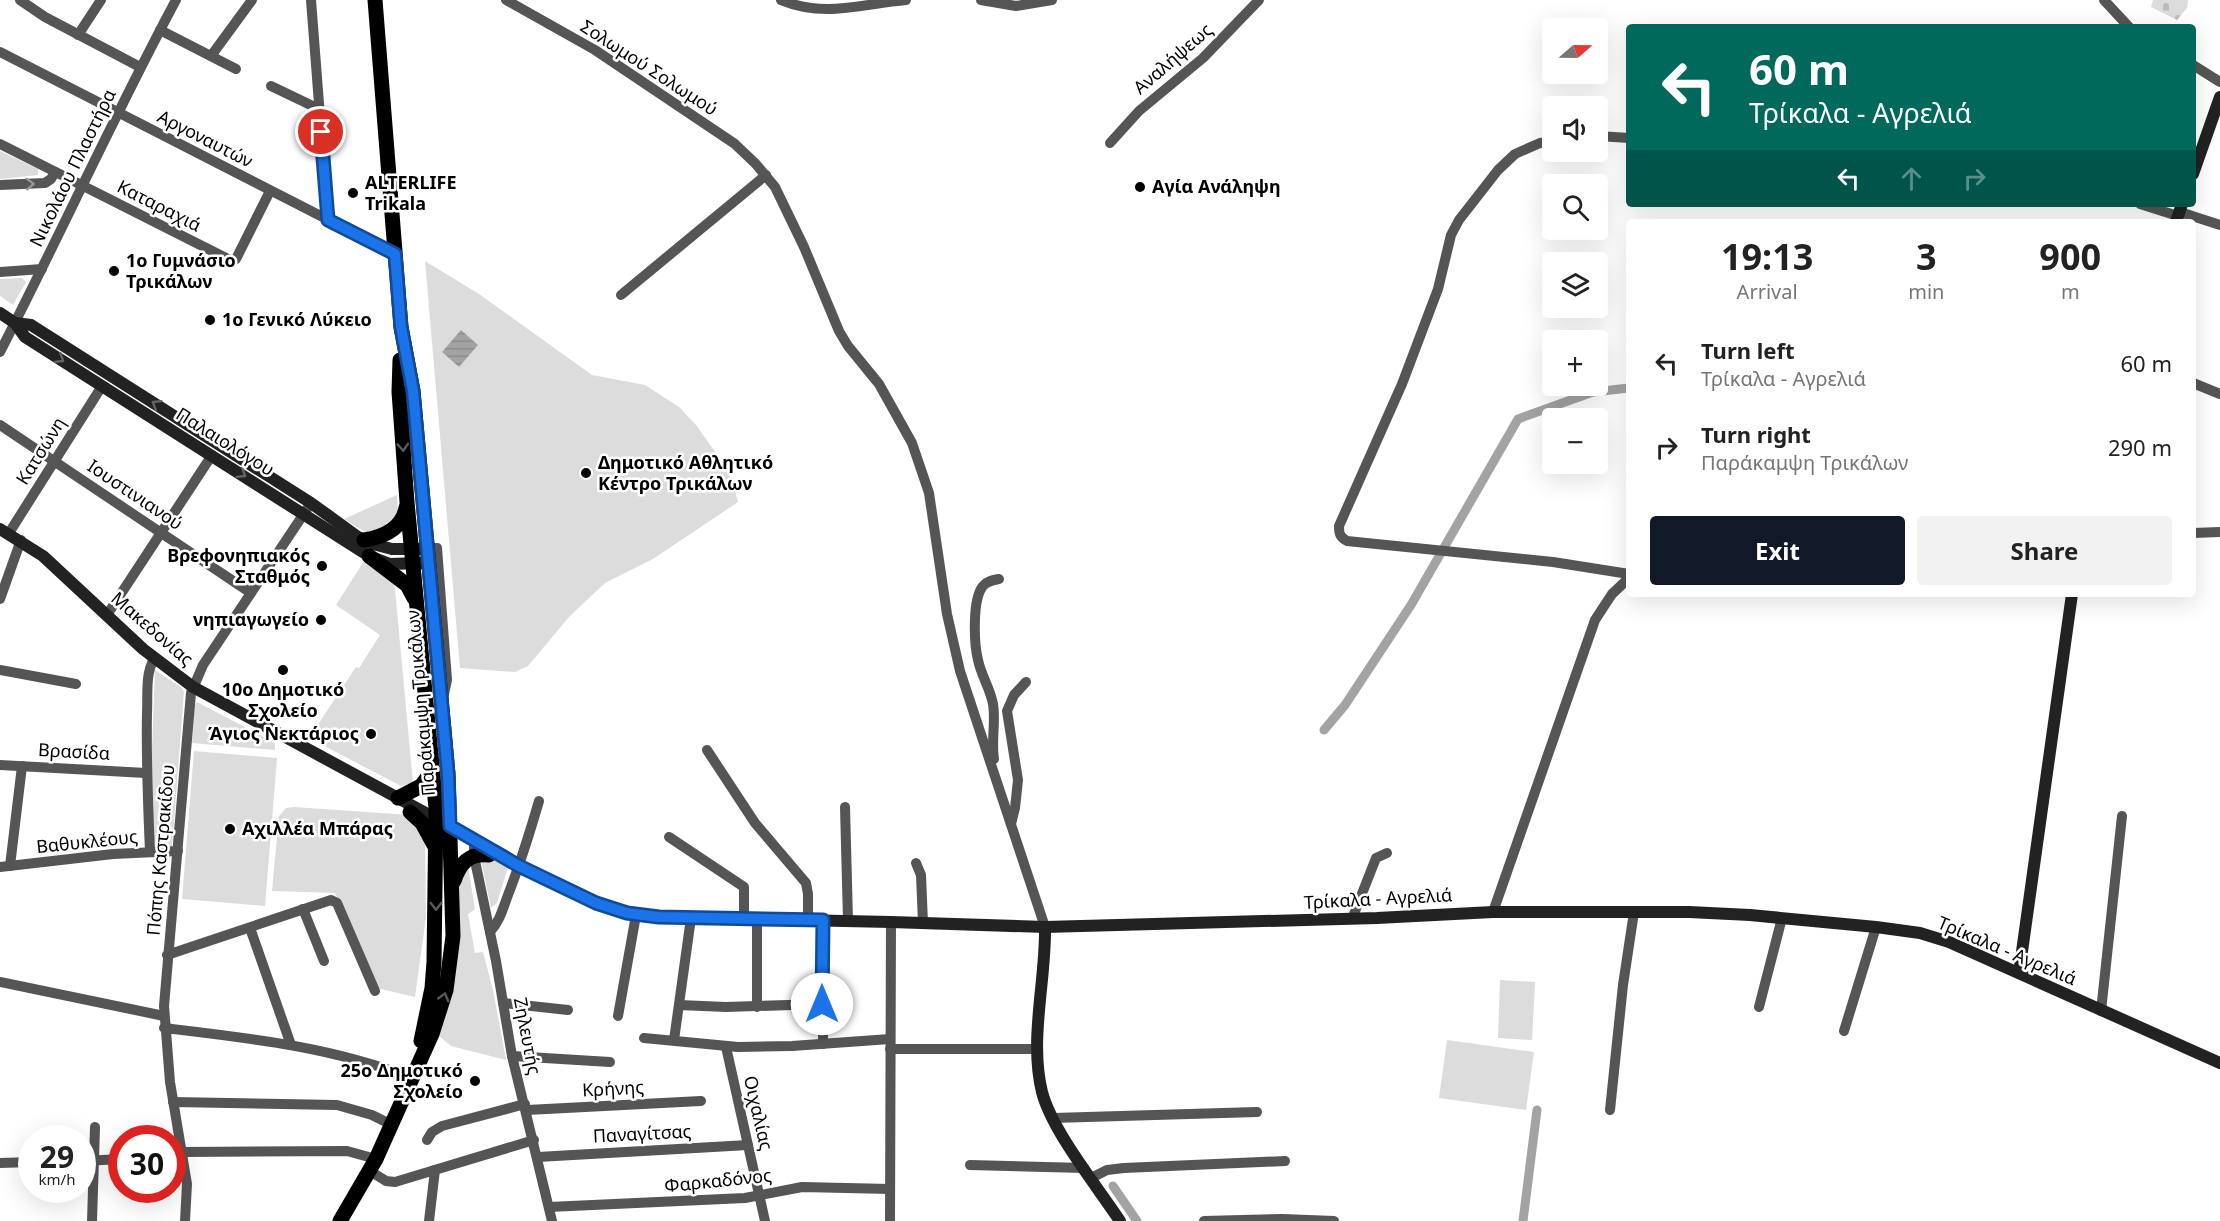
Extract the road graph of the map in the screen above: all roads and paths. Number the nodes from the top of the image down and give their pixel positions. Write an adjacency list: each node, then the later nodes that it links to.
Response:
1 (101, 0): 17 (street)
2 (176, 0): 16 (street, Νικολάου Πλαστήρα)
3 (252, 0): 19 (street)
4 (310, 0): 26 (street)
5 (375, 0): 43 (main road, Παράκαμψη Τρικάλων)
6 (506, 0): 35 (street, Σολωμού Σολωμού)
7 (781, 0): 8 (street)
8 (906, 0)
9 (981, 0): 14 (street)
10 (1052, 0): 14 (street)
11 (1259, 0): 30 (street, Αναλήψεως)
12 (2104, 0): 15 (street)
13 (26, 2): 17 (street)
14 (1021, 3)
15 (2125, 24)
16 (160, 30): 19 (street); 20 (street, Νικολάου Πλαστήρα)
17 (78, 35): 20 (street)
18 (0, 52): 27 (street, Αργοναυτών)
19 (211, 56): 22 (street)
20 (140, 67): 27 (street, Νικολάου Πλαστήρα)
21 (2196, 67): 23 (street)
22 (236, 69)
23 (2220, 82)
24 (271, 86): 26 (street)
25 (2220, 97): 33 (main road)
26 (319, 109): 41 (street)
27 (118, 113): 37 (street, Νικολάου Πλαστήρα); 38 (street, Αργοναυτών)
28 (1608, 137): 29 (street)
29 (1626, 138)
30 (1110, 143)
31 (1542, 143): 67 (street)
32 (0, 144): 34 (street, Καταραχιά)
33 (2196, 165)
34 (55, 172): 36 (street, one-way to 34); 37 (street, Καταραχιά)
35 (766, 175): 46 (street); 86 (street, Σολωμού Σολωμού)
36 (0, 185)
37 (83, 186): 38 (street, Καταραχιά); 44 (street, Νικολάου Πλαστήρα)
38 (270, 191): 41 (street, Αργοναυτών)
39 (2153, 207): 40 (street)
40 (2179, 213): 42 (street)
41 (328, 220): 43 (street, Αργοναυτών)
42 (2220, 225)
43 (395, 254): 49 (main road, Παράκαμψη Τρικάλων)
44 (42, 269): 45 (street); 48 (street, Νικολάου Πλαστήρα)
45 (0, 272)
46 (621, 295)
47 (0, 313): 48 (main road, Παλαιολόγου)
48 (15, 323): 50 (street, Νικολάου Πλαστήρα); 52 (main road, Παλαιολόγου, one-way to 52); 58 (main road, Παλαιολόγου, one-way to 48)
49 (401, 327): 57 (main road, Παράκαμψη Τρικάλων, one-way to 57); 66 (main road, Παράκαμψη Τρικάλων)
50 (0, 352)
51 (2196, 384): 53 (street)
52 (102, 386): 55 (main road, Παλαιολόγου); 56 (street, Κατσώνη)
53 (2220, 394)
54 (0, 425): 56 (street, Ιουστινιανού)
55 (212, 455): 58 (main road, Παλαιολόγου, one-way to 58); 61 (street)
56 (54, 461): 59 (street, Κατσώνη); 61 (street, Ιουστινιανού)
57 (407, 502): 64 (main road); 66 (main road, Παράκαμψη Τρικάλων)
58 (308, 508): 64 (main road, Παλαιολόγου); 65 (main road, Παλαιολόγου); 70 (street, Πόπης Καστρακίδου)
59 (4, 531): 63 (main road, Μακεδονίας)
60 (2220, 532): 62 (street)
61 (161, 533): 70 (street, Ιουστινιανού); 74 (street)
62 (2196, 533)
63 (21, 540): 72 (street); 74 (main road, Μακεδονίας)
64 (364, 540): 66 (main road, Παλαιολόγου)
65 (369, 556): 66 (main road, Παλαιολόγου); 73 (main road)
66 (423, 557): 73 (main road, Παράκαμψη Τρικάλων); 93 (main road, Παράκαμψη Τρικάλων)
67 (1626, 575)
68 (999, 579): 86 (street)
69 (1626, 579): 105 (street)
70 (251, 593): 79 (street, Πόπης Καστρακίδου)
71 (2072, 597): 124 (main road)
72 (0, 599)
73 (416, 602): 83 (main road, Παράκαμψη Τρικάλων)
74 (107, 615): 75 (main road, Μακεδονίας)
75 (154, 659): 79 (main road, Μακεδονίας); 84 (street, Πόπης Καστρακίδου)
76 (0, 670): 78 (street)
77 (1026, 682): 92 (street)
78 (76, 684)
79 (193, 687): 85 (main road, Μακεδονίας); 96 (street, Πόπης Καστρακίδου)
80 (707, 750): 113 (street)
81 (0, 765): 82 (street, Βρασίδα)
82 (22, 766): 84 (street, Βρασίδα); 102 (street)
83 (433, 770): 87 (main road); 93 (main road, Παράκαμψη Τρικάλων)
84 (146, 772): 97 (street, Πόπης Καστρακίδου)
85 (355, 774): 87 (main road, Μακεδονίας); 90 (main road, Μακεδονίας)
86 (996, 780): 92 (street)
87 (398, 798): 93 (main road, Μακεδονίας)
88 (539, 801): 101 (street)
89 (845, 807): 115 (street)
90 (410, 812): 93 (main road, Μακεδονίας); 95 (main road)
91 (2122, 816): 133 (street)
92 (1011, 824): 118 (street)
93 (443, 826): 95 (main road, Παράκαμψη Τρικάλων); 98 (main road, Τρίκαλα - Αγρελιά); 101 (main road, Τρίκαλα - Αγρελιά); 103 (main road, Παράκαμψη Τρικάλων)
94 (669, 837): 110 (street)
95 (435, 848): 147 (main road, Παράκαμψη Τρικάλων, one-way to 147)
96 (178, 851): 97 (street, Βαθυκλέους); 122 (street, Πόπης Καστρακίδου)
97 (150, 852): 102 (street, Βαθυκλέους)
98 (479, 853): 101 (main road, Τρίκαλα - Αγρελιά); 103 (main road); 121 (street, Ζηλευτής)
99 (1387, 853): 112 (street)
100 (916, 863): 117 (street)
101 (519, 866): 107 (main road, Τρίκαλα - Αγρελιά); 121 (street)
102 (5, 867)
103 (452, 890): 147 (main road, Παράκαμψη Τρικάλων, one-way to 103)
104 (303, 909): 120 (street); 123 (street); 126 (street)
105 (1493, 912): 106 (main road, Τρίκαλα - Αγρελιά); 112 (main road, Τρίκαλα - Αγρελιά)
106 (1634, 912): 109 (main road, Τρίκαλα - Αγρελιά); 151 (street)
107 (636, 915): 108 (main road, Τρίκαλα - Αγρελιά); 134 (street)
108 (691, 918): 110 (main road, Τρίκαλα - Αγρελιά); 129 (street)
109 (1782, 918): 119 (main road, Τρίκαλα - Αγρελιά); 131 (street)
110 (744, 919): 111 (main road, Τρίκαλα - Αγρελιά)
111 (757, 919): 113 (main road, Τρίκαλα - Αγρελιά); 130 (street)
112 (1352, 919): 118 (main road, Τρίκαλα - Αγρελιά)
113 (808, 920): 114 (main road, Τρίκαλα - Αγρελιά)
114 (823, 920): 115 (main road, Τρίκαλα - Αγρελιά); 128 (street)
115 (848, 921): 116 (main road, Τρίκαλα - Αγρελιά)
116 (891, 922): 117 (main road, Τρίκαλα - Αγρελιά); 140 (street)
117 (923, 923): 118 (main road, Τρίκαλα - Αγρελιά)
118 (1045, 927): 143 (main road)
119 (1876, 927): 124 (main road, Τρίκαλα - Αγρελιά); 136 (street)
120 (250, 928): 122 (street); 141 (street)
121 (490, 932): 127 (street, Ζηλευτής)
122 (167, 955): 135 (street, Πόπης Καστρακίδου)
123 (324, 962)
124 (2019, 973): 133 (main road, Τρίκαλα - Αγρελιά)
125 (0, 982): 135 (street)
126 (375, 991)
127 (503, 1004): 132 (street); 144 (street, Ζηλευτής)
128 (822, 1004): 130 (street); 139 (street)
129 (679, 1005): 130 (street); 138 (street)
130 (757, 1007)
131 (1760, 1007)
132 (568, 1010)
133 (2101, 1011): 146 (main road, Τρίκαλα - Αγρελιά)
134 (618, 1016)
135 (164, 1022): 141 (street); 149 (street, Πόπης Καστρακίδου)
136 (1844, 1031)
137 (644, 1038): 138 (street)
138 (674, 1040): 142 (street)
139 (823, 1044): 140 (street); 142 (street)
140 (890, 1044): 143 (street); 168 (street)
141 (291, 1045): 147 (street)
142 (726, 1047): 158 (street, Οιχαλίας)
143 (1038, 1049): 153 (main road)
144 (512, 1056): 145 (street); 150 (street, Ζηλευτής)
145 (610, 1062)
146 (2220, 1063)
147 (413, 1075): 155 (main road, Παράκαμψη Τρικάλων)
148 (701, 1101): 150 (street, Κρήνης)
149 (173, 1102): 154 (street, Πόπης Καστρακίδου); 155 (street)
150 (526, 1107): 156 (street, Κρήνης); 157 (street, Ζηλευτής)
151 (1610, 1110)
152 (1257, 1112): 153 (street)
153 (1053, 1118): 167 (main road)
154 (176, 1125)
155 (392, 1125): 164 (main road, Παράκαμψη Τρικάλων)
156 (427, 1140)
157 (534, 1140): 160 (street, Ζηλευτής); 166 (street)
158 (748, 1145): 160 (street, Παναγίτσας); 169 (street, Οιχαλίας)
159 (186, 1155): 164 (street)
160 (538, 1157): 172 (street, Ζηλευτής)
161 (1286, 1161): 167 (street)
162 (18, 1162): 163 (street)
163 (0, 1163)
164 (373, 1165): 166 (street); 175 (main road, Παράκαμψη Τρικάλων)
165 (970, 1166): 167 (street)
166 (435, 1170): 176 (street)
167 (1087, 1173): 180 (main road)
168 (890, 1189): 169 (street, Φαρκαδόνος); 179 (street)
169 (760, 1197): 172 (street, Φαρκαδόνος); 178 (street, Οιχαλίας)
170 (93, 1203): 173 (street)
171 (186, 1203): 174 (street, Πόπης Καστρακίδου)
172 (549, 1207): 177 (street, Ζηλευτής)
173 (92, 1221)
174 (184, 1221)
175 (340, 1221)
176 (429, 1221)
177 (552, 1221)
178 (765, 1221)
179 (890, 1221)
180 (1120, 1221)
181 (1204, 1221): 182 (street)
182 (1334, 1221)

